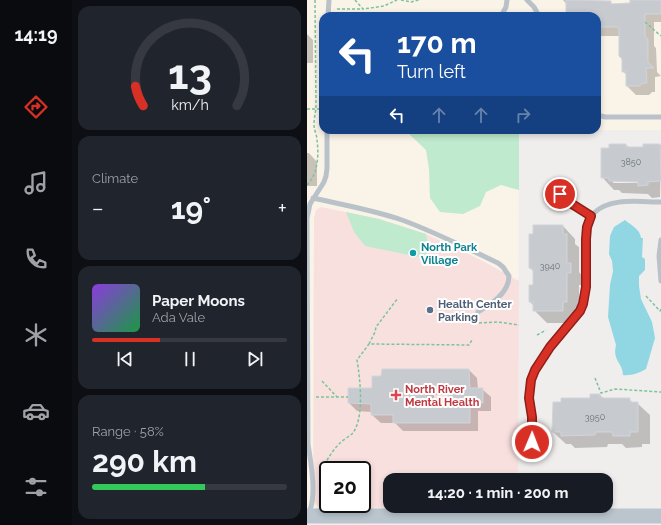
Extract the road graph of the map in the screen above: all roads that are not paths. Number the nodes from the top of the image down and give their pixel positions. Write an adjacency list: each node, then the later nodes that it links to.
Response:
1 (329, 0): 4 (lane)
2 (507, 0): 5 (lane)
3 (527, 0): 6 (lane)
4 (328, 12)
5 (503, 12)
6 (537, 12)
7 (601, 116): 8 (lane)
8 (661, 117)
9 (327, 134): 11 (lane)
10 (560, 194): 14 (lane)
11 (313, 198): 13 (lane); 18 (lane)
12 (661, 202): 14 (lane)
13 (309, 204): 16 (lane)
14 (591, 216): 20 (lane)
15 (661, 240): 17 (lane)
16 (307, 269): 19 (lane)
17 (661, 281)
18 (478, 312)
19 (307, 445): 21 (lane)
20 (532, 455)
21 (307, 516): 22 (main road)
22 (661, 516)

